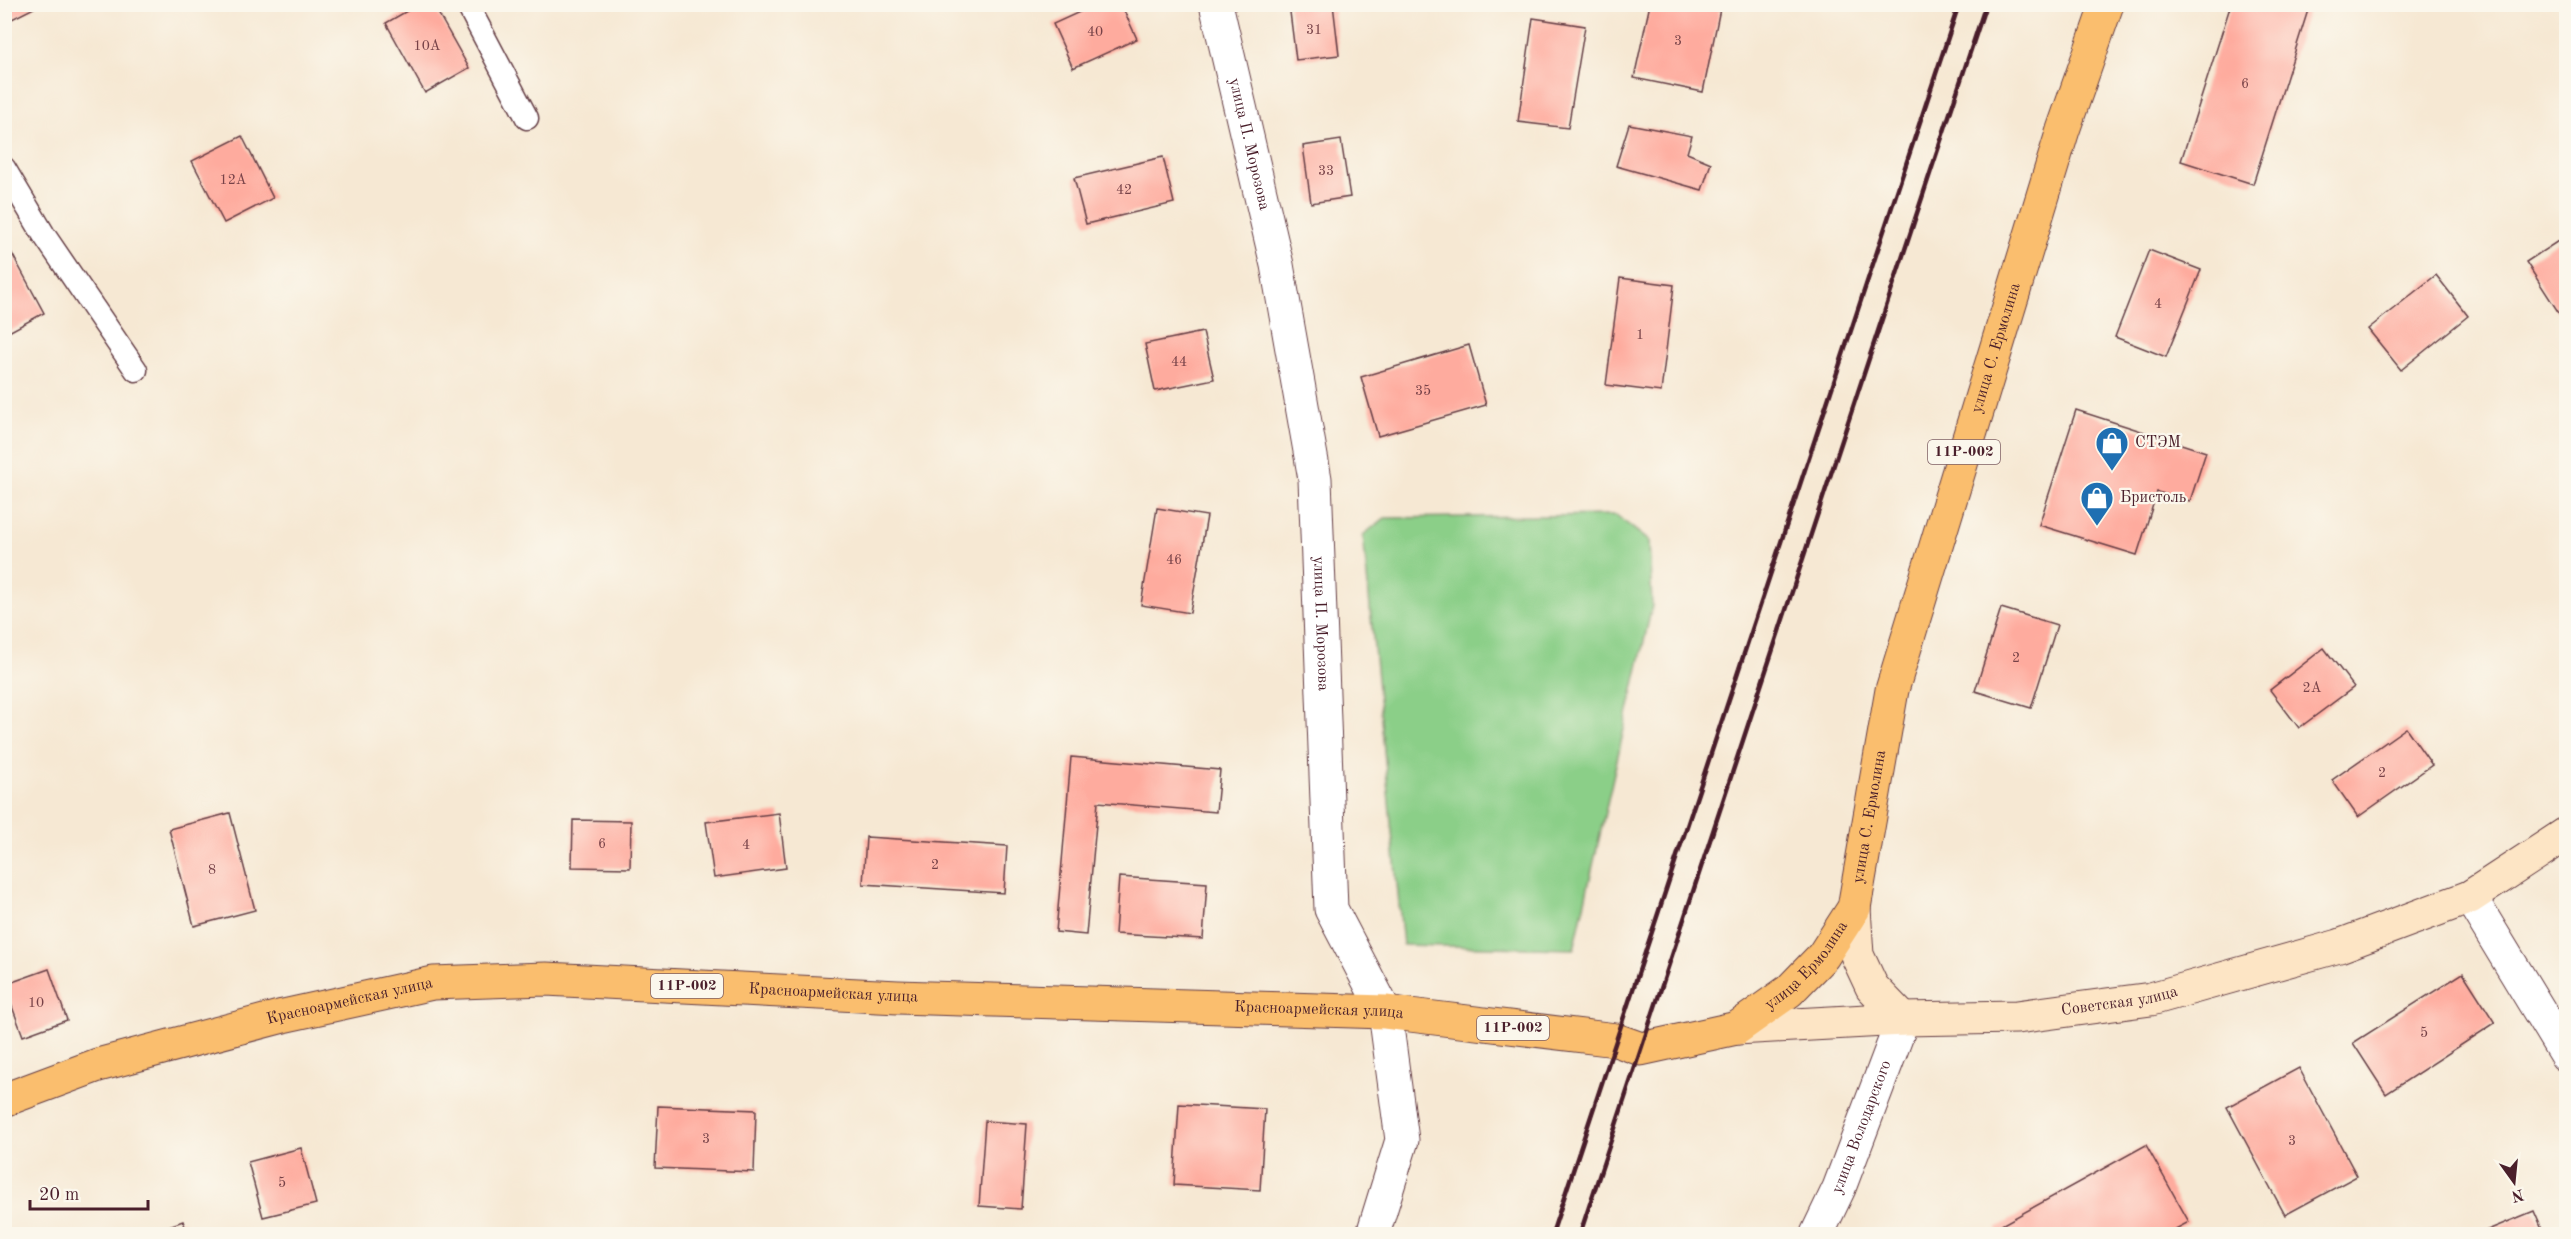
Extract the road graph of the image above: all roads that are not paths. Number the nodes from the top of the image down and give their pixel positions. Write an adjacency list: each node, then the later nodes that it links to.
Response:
1 (467, 4): 4 (lane)
2 (1216, 4): 10 (street, улица П. Морозова)
3 (2107, 4): 9 (main road, улица С. Ермолина / 11Р-002)
4 (527, 118)
5 (4, 168): 6 (lane)
6 (136, 370)
7 (2566, 834): 8 (street, Советская улица)
8 (2470, 897): 11 (street, Советская улица); 14 (street)
9 (1854, 908): 11 (street, улица Ермолина); 12 (main road, улица Ермолина / 11Р-002)
10 (1385, 1012): 13 (main road, Красноармейская улица / 11Р-002); 15 (main road, Красноармейская улица / 11Р-002); 16 (street, улица П. Морозова)
11 (1903, 1019): 12 (street, Советская улица); 17 (street, улица Володарского)
12 (1737, 1028): 13 (main road, Советская улица / 11Р-002)
13 (1641, 1049)
14 (2566, 1055)
15 (4, 1100)
16 (1372, 1234)
17 (1817, 1234)

